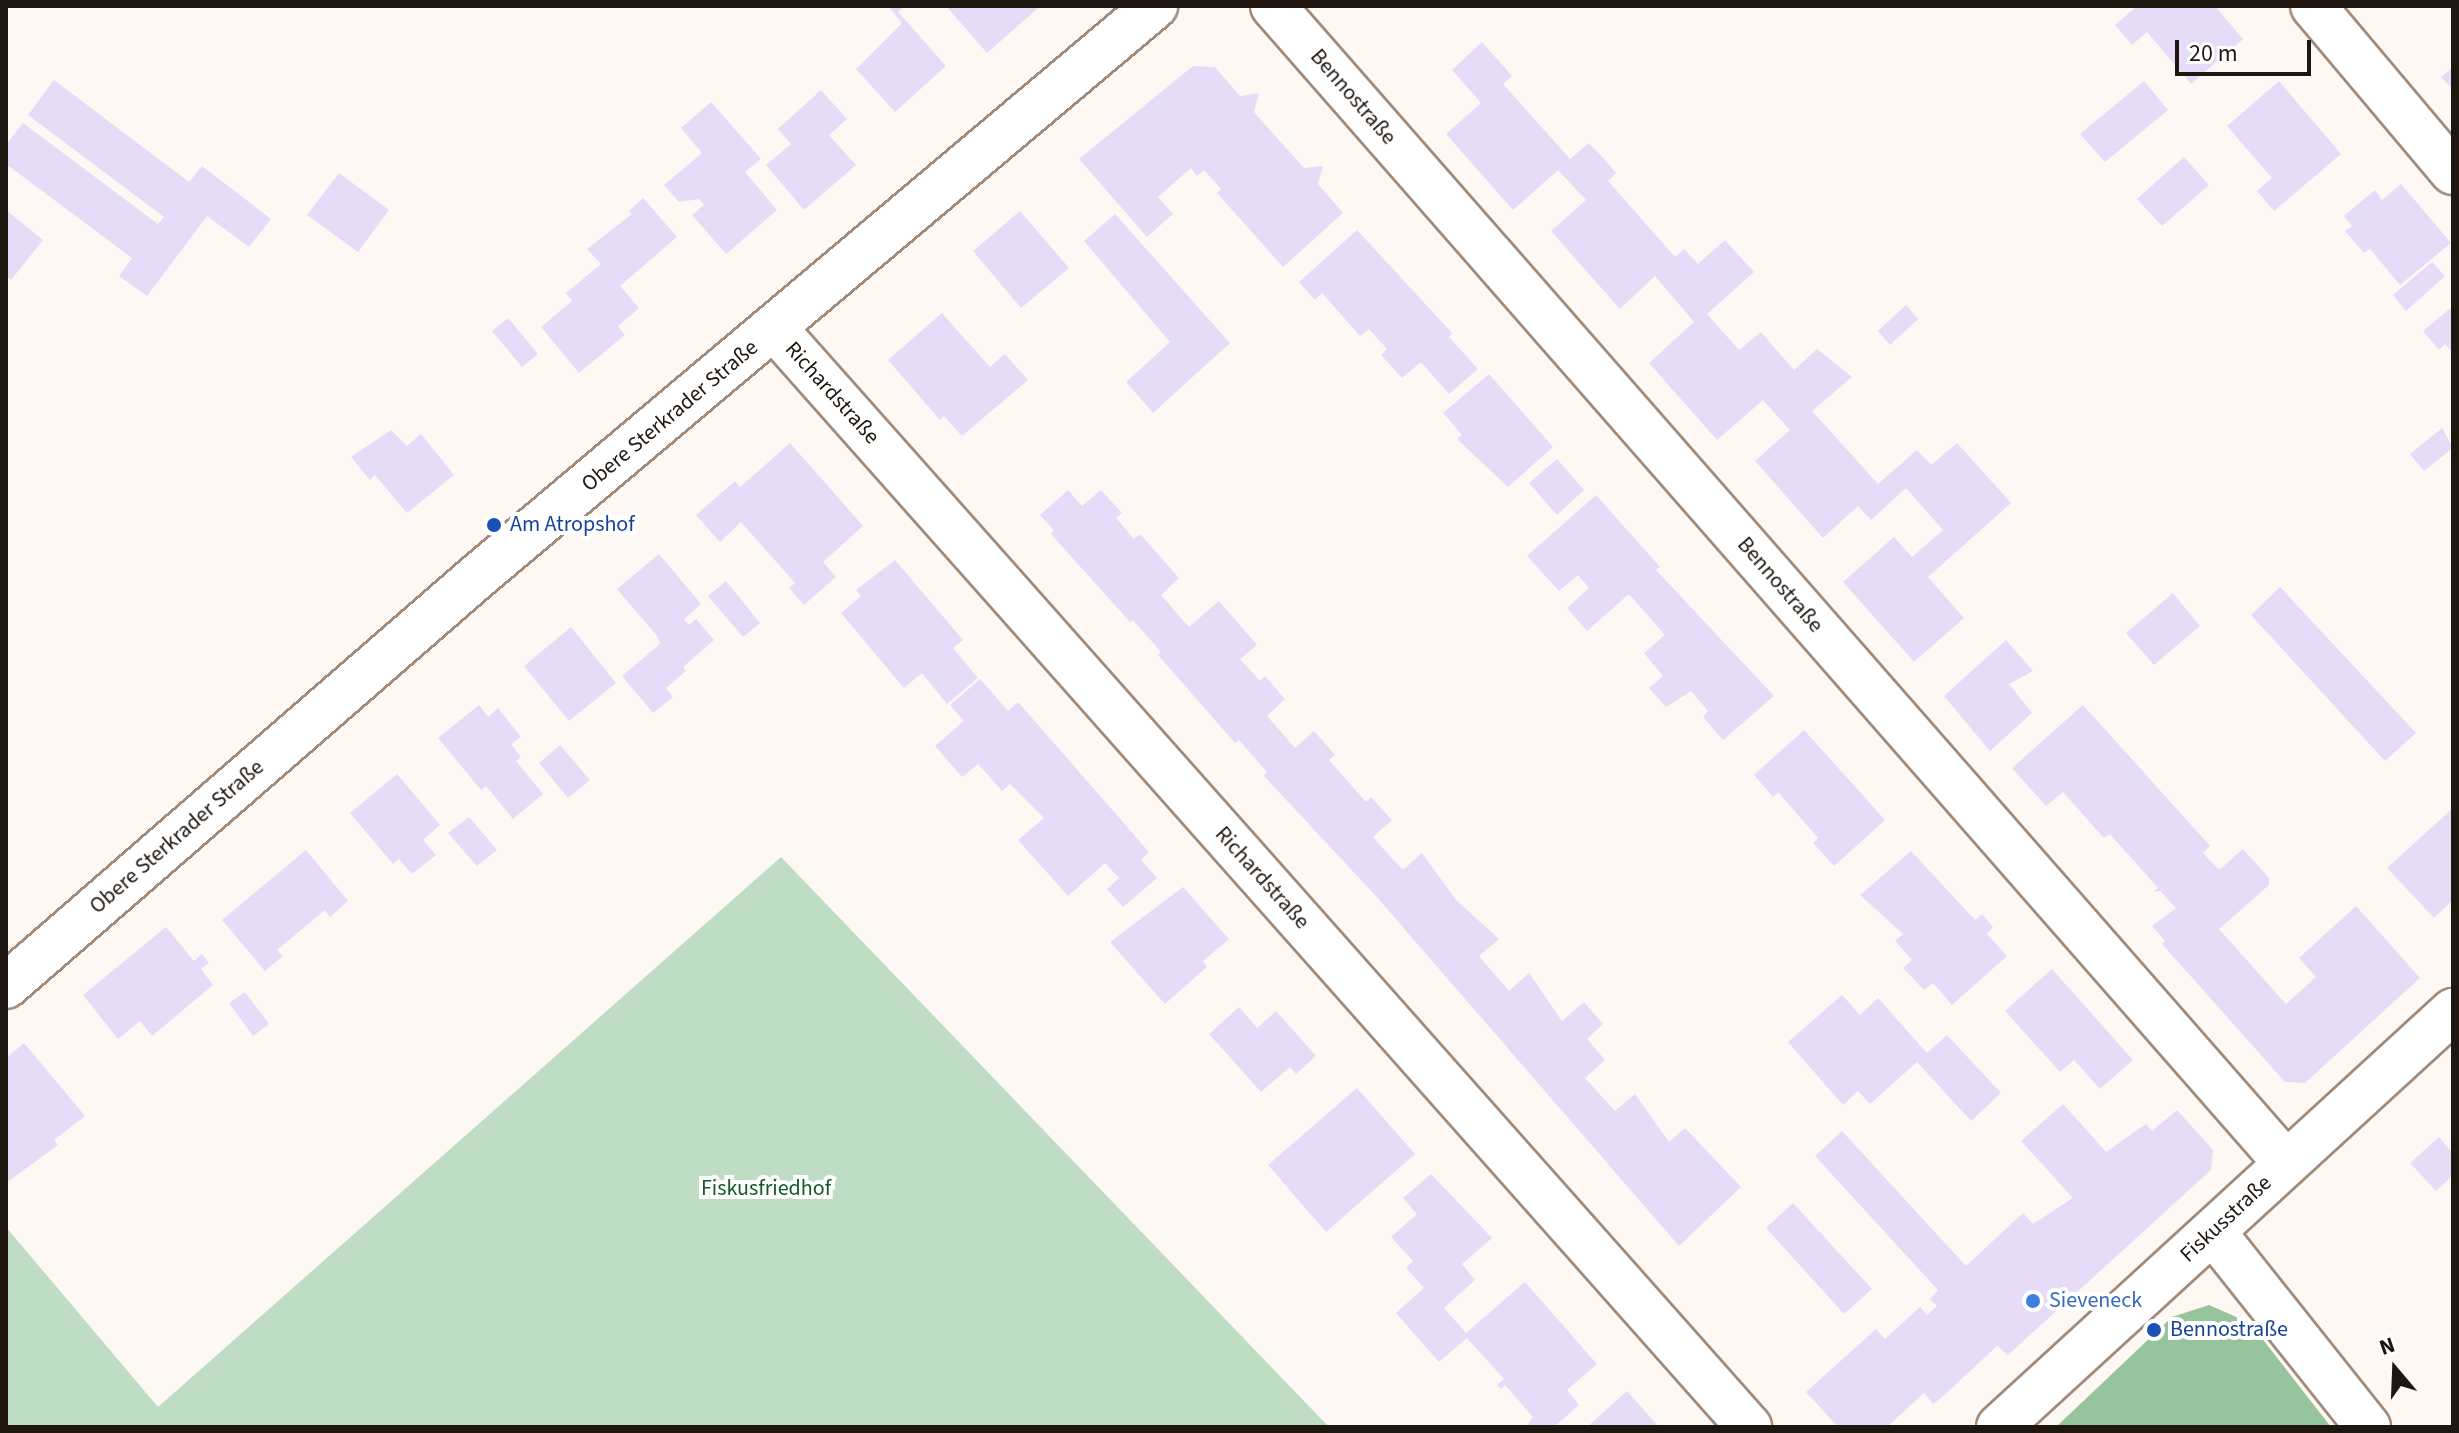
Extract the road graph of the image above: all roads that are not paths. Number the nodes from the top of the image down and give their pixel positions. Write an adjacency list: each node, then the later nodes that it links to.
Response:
1 (1155, 6): 5 (street, Obere Sterkrader Straße)
2 (1273, 6): 8 (street, Bennostraße)
3 (2313, 6): 4 (street)
4 (2453, 172)
5 (775, 329): 6 (street, Obere Sterkrader Straße); 10 (street, Richardstraße)
6 (6, 986)
7 (2453, 1011): 8 (street, Fiskusstraße)
8 (2286, 1163): 9 (street, Fiskusstraße)
9 (2213, 1232): 11 (street, Fiskusstraße); 12 (street)
10 (1749, 1427)
11 (1999, 1427)
12 (2368, 1427)

